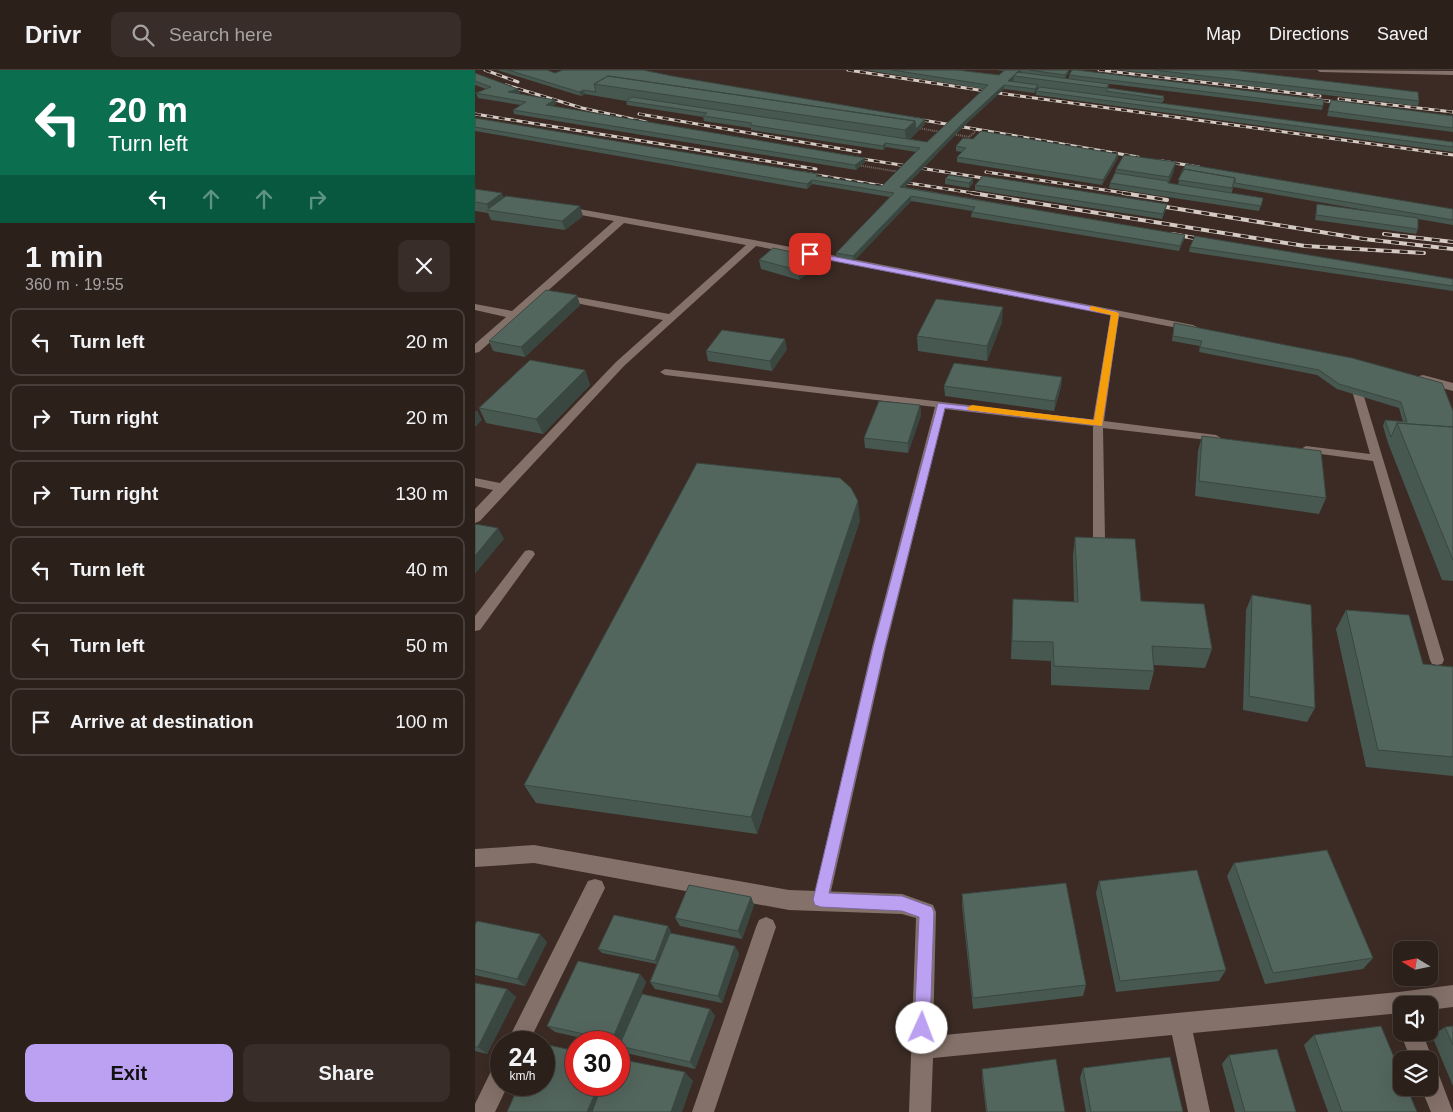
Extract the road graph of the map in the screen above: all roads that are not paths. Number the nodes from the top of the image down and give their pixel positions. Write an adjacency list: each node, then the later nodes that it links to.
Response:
1 (1320, 70): 2 (lane)
2 (1365, 71): 3 (lane)
3 (1453, 73)
4 (553, 207): 5 (street)
5 (621, 220): 6 (street); 7 (street)
6 (754, 244): 9 (street); 11 (street)
7 (539, 293): 10 (street); 11 (street)
8 (475, 307): 10 (street)
9 (1115, 313): 12 (street); 19 (lane)
10 (514, 315): 13 (street)
11 (671, 318): 24 (street)
12 (1202, 330)
13 (475, 350)
14 (665, 372): 18 (lane)
15 (1351, 372): 22 (lane)
16 (1415, 376): 17 (street)
17 (1453, 387)
18 (941, 404): 19 (lane); 32 (lane)
19 (1098, 424): 20 (lane); 26 (lane)
20 (1223, 439)
21 (1291, 448): 22 (lane)
22 (1378, 458): 29 (lane)
23 (475, 482): 24 (street)
24 (503, 488): 25 (street)
25 (475, 518)
26 (1099, 539)
27 (529, 554): 28 (lane)
28 (475, 626)
29 (1437, 660)
30 (475, 858): 32 (street)
31 (595, 888): 38 (street)
32 (821, 900): 39 (street)
33 (766, 928): 43 (street)
34 (1453, 996): 35 (street)
35 (1438, 999)
36 (1393, 1007): 37 (street)
37 (1180, 1024): 39 (street); 45 (street)
38 (524, 1031)
39 (922, 1048): 44 (street)
40 (491, 1096): 42 (street)
41 (1436, 1096): 46 (street)
42 (483, 1112)
43 (703, 1112)
44 (920, 1112)
45 (1199, 1112)
46 (1442, 1112)

